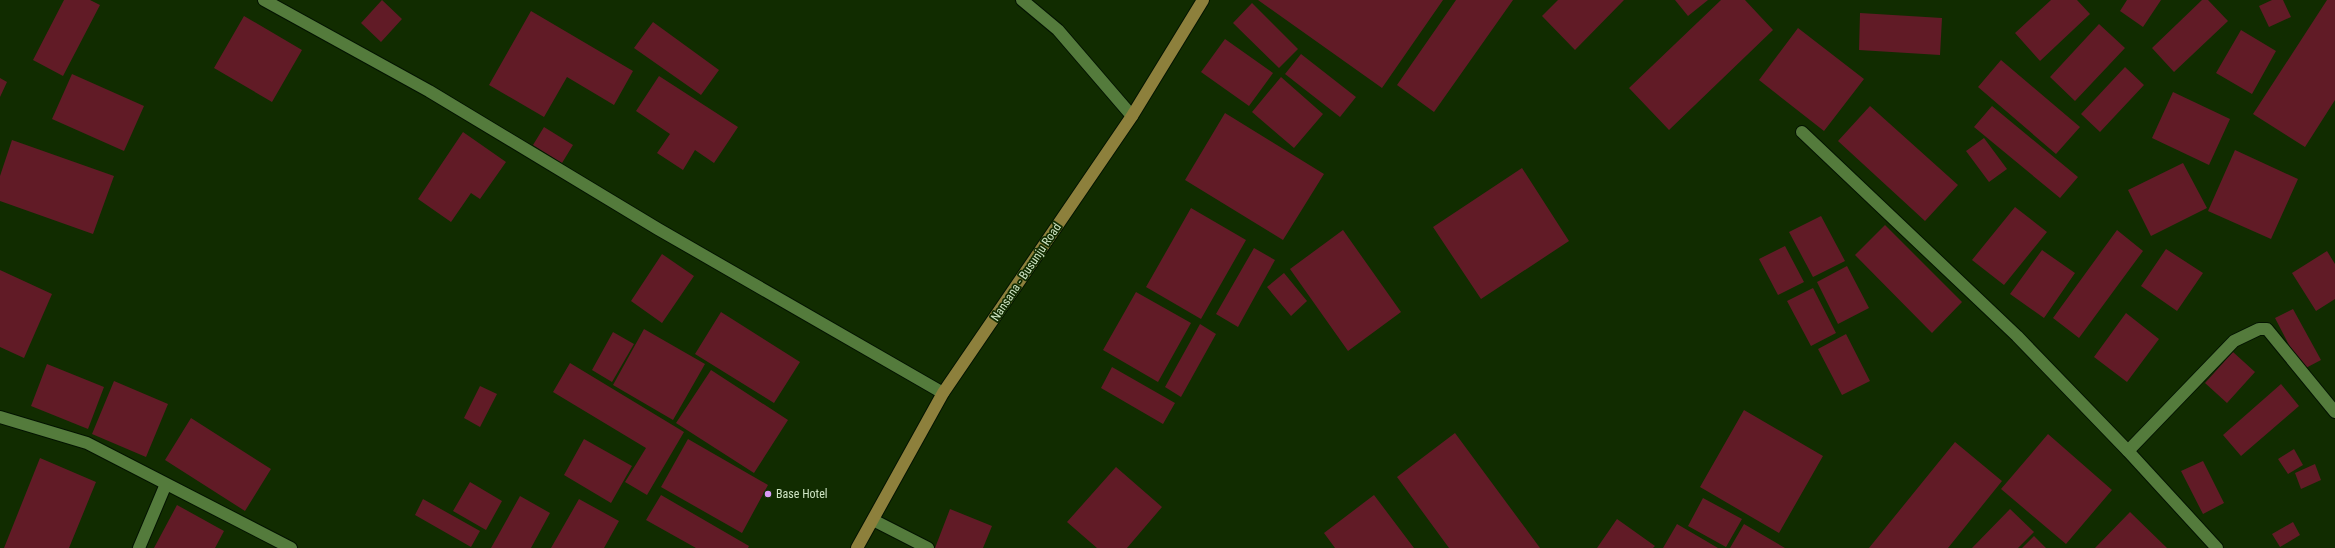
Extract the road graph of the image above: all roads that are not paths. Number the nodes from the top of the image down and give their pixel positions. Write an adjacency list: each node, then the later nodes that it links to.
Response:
1 (264, 0): 6 (street)
2 (1022, 0): 4 (street)
3 (1203, 0): 4 (main road, Nansana - Busunju Road)
4 (1132, 116): 6 (main road, Nansana - Busunju Road)
5 (1802, 132): 9 (street)
6 (943, 393): 11 (main road, Nansana - Busunju Road)
7 (2335, 412): 9 (street)
8 (0, 417): 10 (street)
9 (2128, 451): 16 (street)
10 (166, 484): 12 (street); 13 (street)
11 (873, 520): 14 (main road, Nansana - Busunju Road); 15 (street)
12 (139, 548)
13 (291, 548)
14 (857, 548)
15 (928, 548)
16 (2217, 548)

